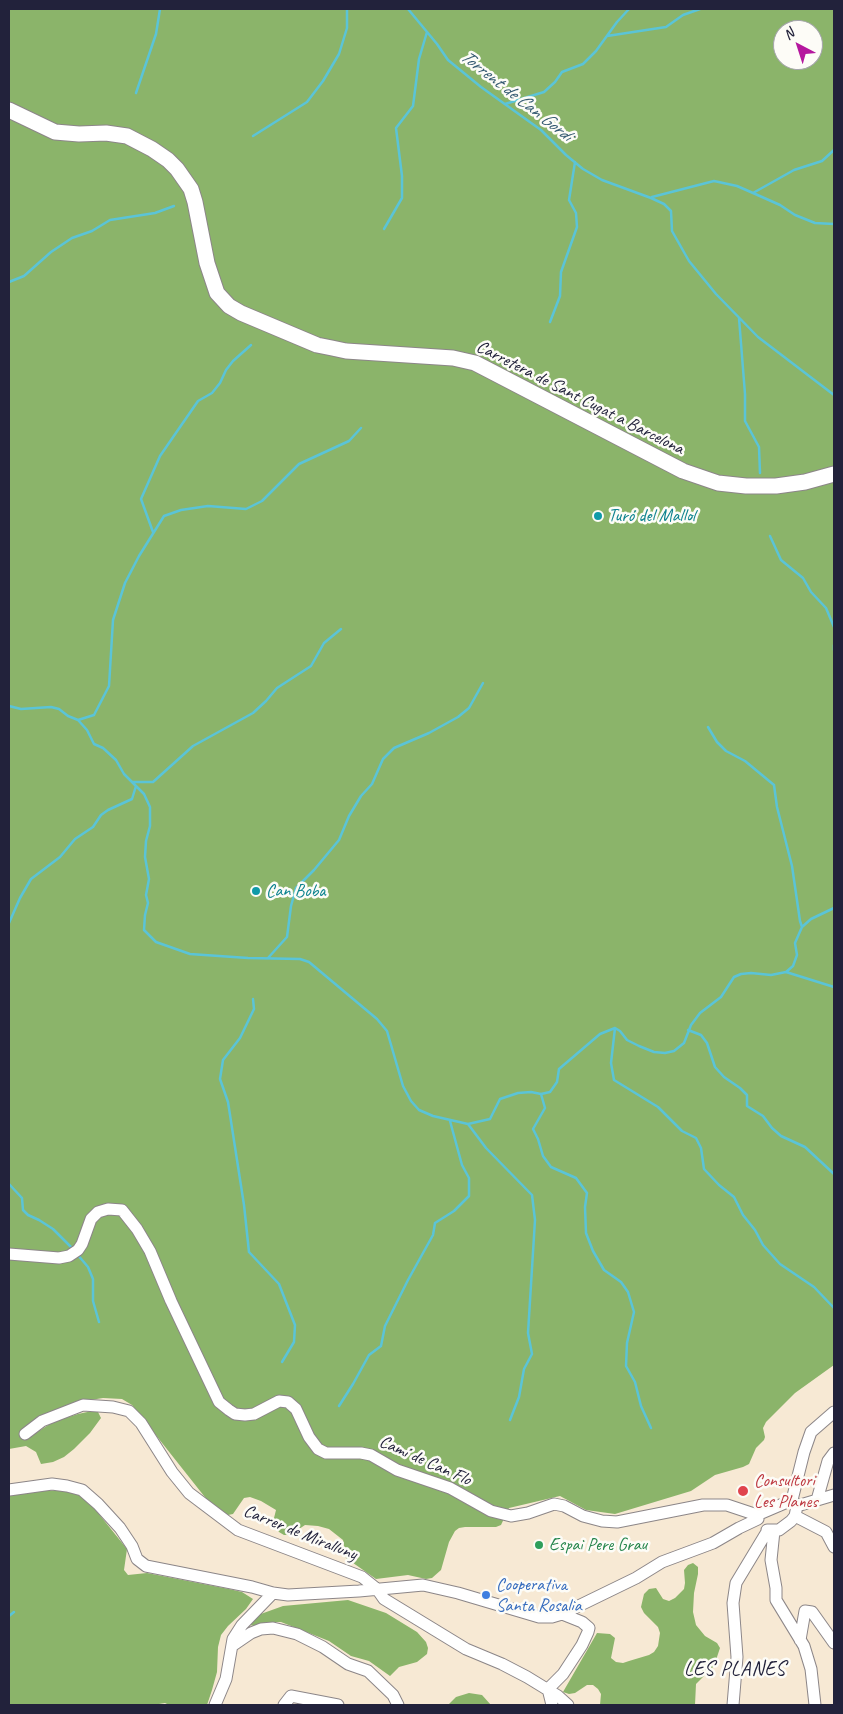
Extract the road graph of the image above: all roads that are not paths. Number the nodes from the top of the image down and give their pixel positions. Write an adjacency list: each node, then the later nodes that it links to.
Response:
1 (9, 110): 2 (main road, Carretera de Sant Cugat a Barcelona)
2 (834, 474)
3 (9, 1254): 11 (street, Camí de Can Flo)
4 (834, 1412): 10 (street)
5 (25, 1434): 14 (street, Carrer de Miralluny)
6 (834, 1453): 9 (street)
7 (9, 1490): 15 (street)
8 (834, 1495): 9 (street)
9 (817, 1500): 10 (street)
10 (795, 1508): 11 (street); 12 (street); 13 (street)
11 (758, 1517): 12 (street); 16 (street)
12 (771, 1531): 17 (street); 28 (street)
13 (834, 1547)
14 (378, 1591): 15 (street); 16 (street); 20 (street, Carrer de Miralluny)
15 (273, 1593): 19 (street)
16 (562, 1614): 20 (street)
17 (800, 1640): 18 (street); 29 (street)
18 (834, 1643)
19 (232, 1646): 22 (street); 25 (street)
20 (548, 1689): 26 (street); 27 (street, Carrer de Miralluny)
21 (298, 1702): 23 (street); 24 (street)
22 (216, 1705)
23 (284, 1705)
24 (338, 1705)
25 (398, 1705)
26 (552, 1705)
27 (568, 1705)
28 (733, 1705)
29 (815, 1705)

